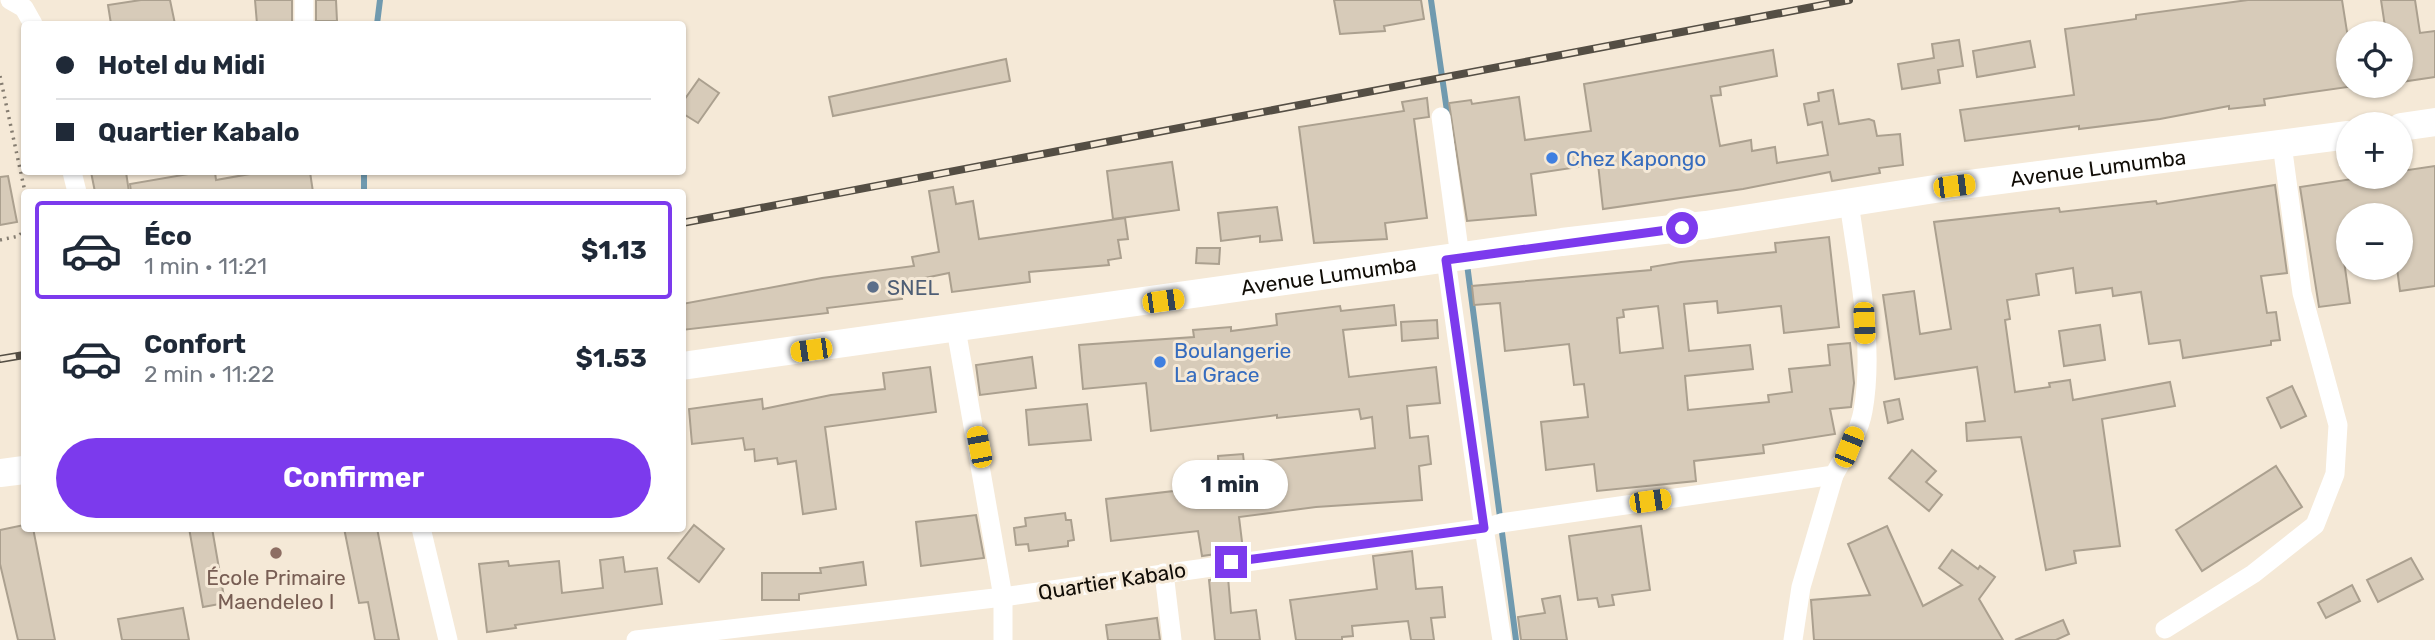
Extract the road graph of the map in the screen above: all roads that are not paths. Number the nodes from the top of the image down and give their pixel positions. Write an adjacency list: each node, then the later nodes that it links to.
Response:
1 (10, 0): 4 (street)
2 (36, 0): 5 (street)
3 (304, 0): 6 (street)
4 (31, 21)
5 (39, 21)
6 (304, 21)
7 (1441, 117): 13 (street)
8 (2435, 122): 9 (highway)
9 (2413, 125)
10 (2336, 137): 11 (highway, Avenue Lumumba)
11 (2282, 144): 12 (highway, Avenue Lumumba); 23 (street)
12 (1849, 202): 13 (highway, Avenue Lumumba); 18 (street)
13 (1453, 258): 14 (highway, Avenue Lumumba); 19 (street)
14 (956, 329): 15 (highway, Avenue Lumumba); 22 (street)
15 (686, 365)
16 (21, 470): 17 (highway)
17 (0, 474)
18 (1834, 475): 19 (street, Quartier Kabalo); 29 (street)
19 (1484, 528): 21 (street, Quartier Kabalo); 28 (street)
20 (422, 532): 24 (street)
21 (1164, 573): 22 (street, Quartier Kabalo); 27 (street)
22 (1003, 597): 25 (street, Quartier Kabalo); 26 (street)
23 (2165, 629)
24 (448, 640)
25 (636, 640)
26 (1003, 640)
27 (1172, 640)
28 (1502, 640)
29 (1793, 640)

